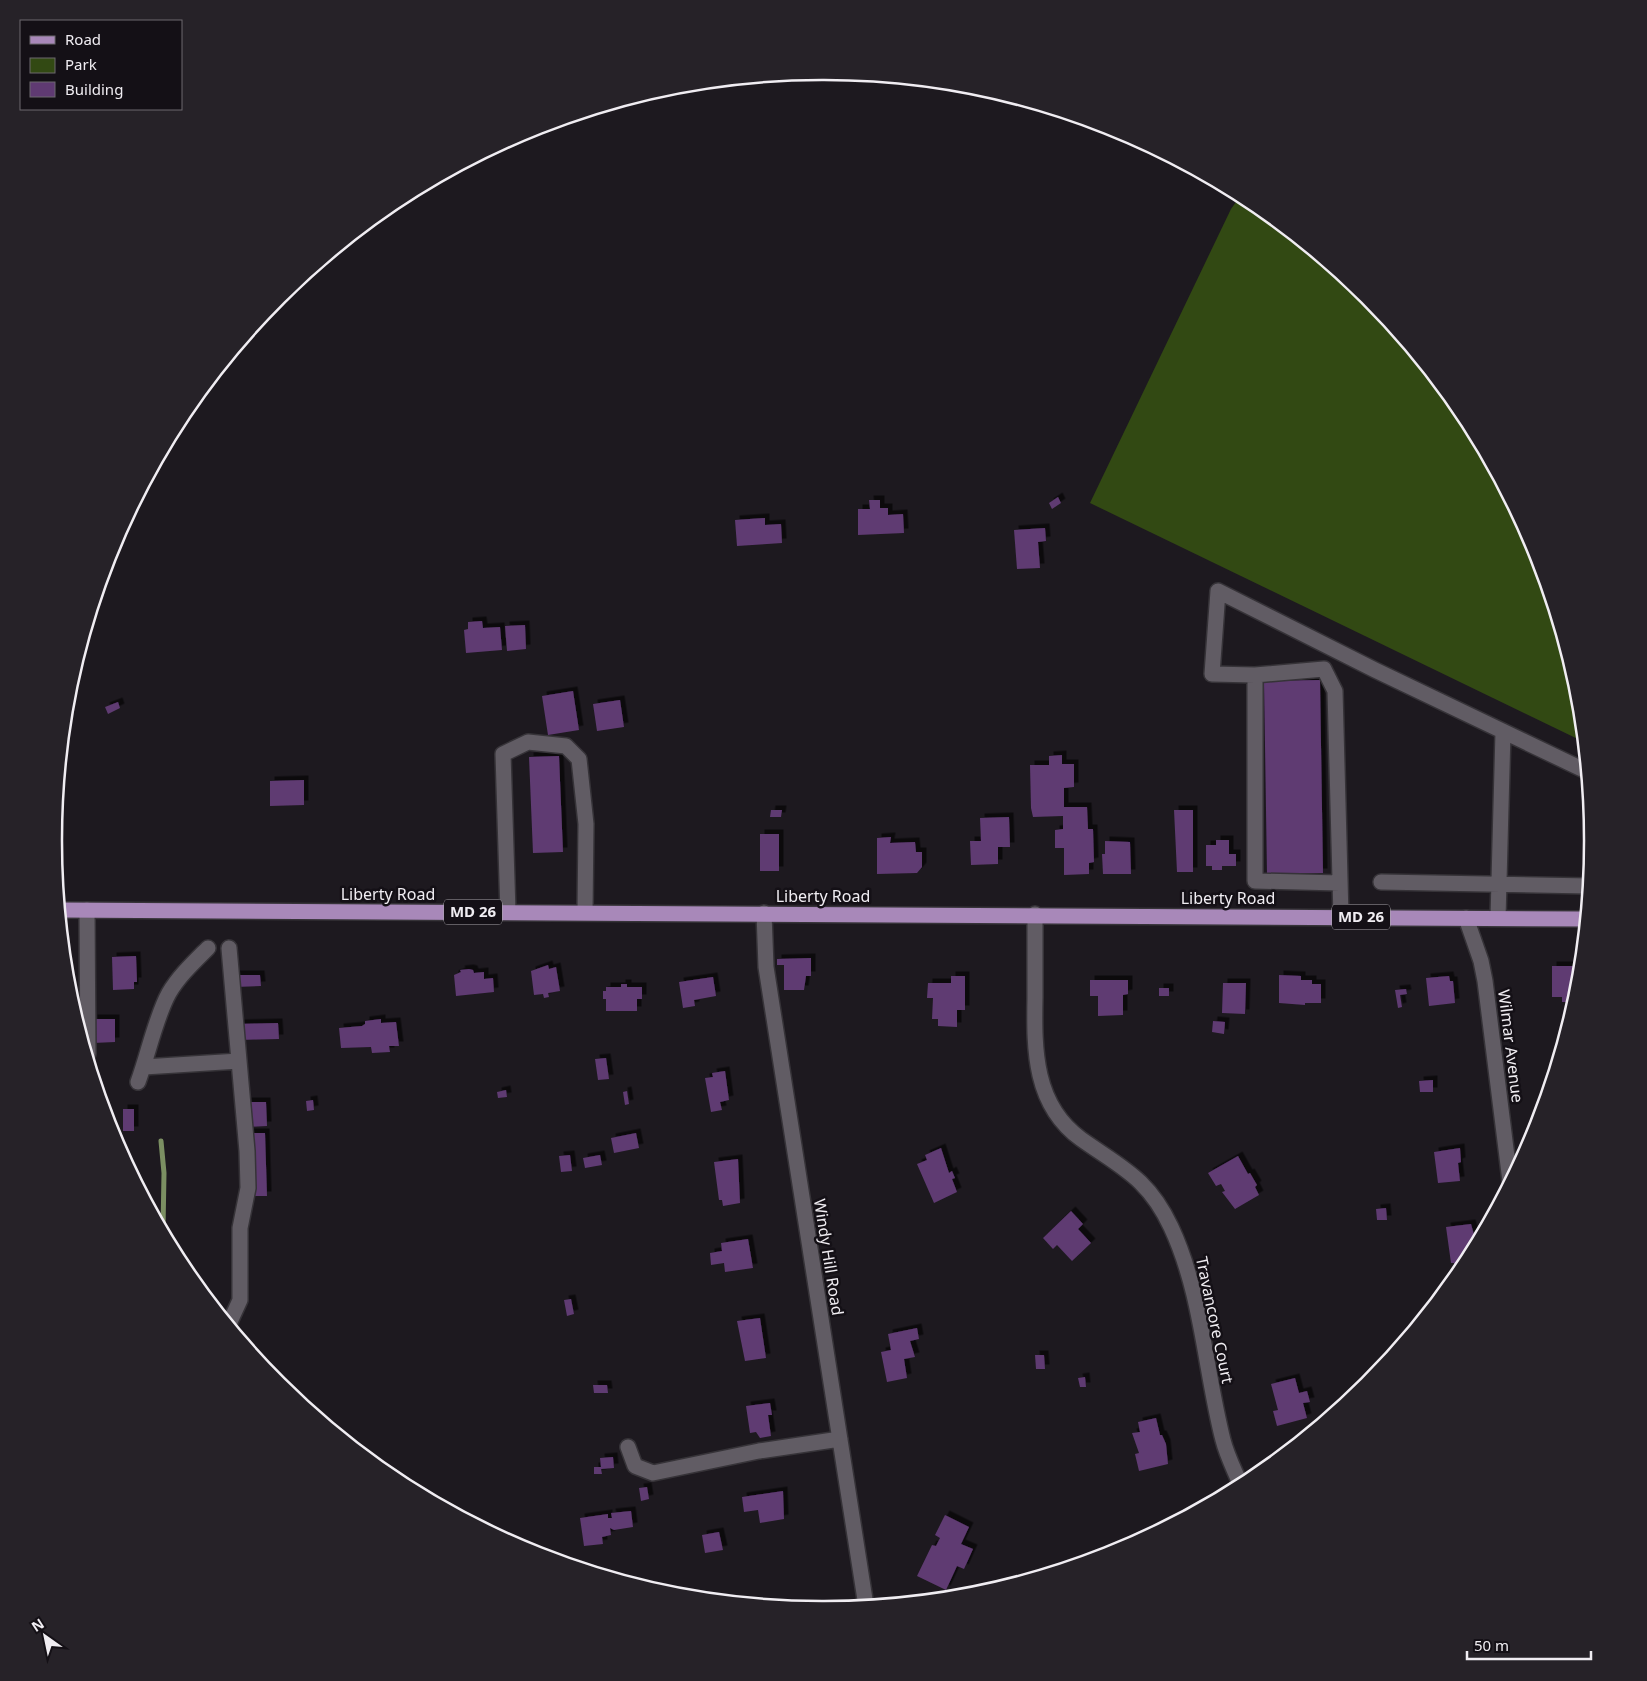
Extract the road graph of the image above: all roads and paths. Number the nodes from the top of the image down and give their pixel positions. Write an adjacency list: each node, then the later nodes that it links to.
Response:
1 (1334, 650): 2 (street); 3 (street); 4 (street)
2 (1324, 669): 3 (street); 7 (street)
3 (1255, 675): 7 (street)
4 (1503, 732): 5 (street); 8 (street)
5 (1581, 770)
6 (1381, 882): 8 (street)
7 (1340, 883): 16 (street)
8 (1499, 884): 9 (street); 18 (street)
9 (1583, 886)
10 (66, 910): 11 (main road, Liberty Road / MD 26)
11 (88, 910): 12 (main road, Liberty Road / MD 26); 22 (street)
12 (508, 912): 13 (main road, Liberty Road / MD 26); 13 (street)
13 (585, 912): 14 (main road, Liberty Road / MD 26)
14 (764, 913): 15 (main road, Liberty Road / MD 26); 28 (street, Windy Hill Road)
15 (1035, 914): 16 (main road, Liberty Road / MD 26); 30 (street, Travancore Court)
16 (1341, 917): 17 (main road, Liberty Road / MD 26)
17 (1466, 918): 18 (main road, Liberty Road / MD 26); 26 (street, Wilmar Avenue)
18 (1498, 918): 19 (main road, Liberty Road / MD 26)
19 (1580, 919)
20 (208, 948): 24 (street)
21 (229, 948): 23 (street)
22 (88, 1037)
23 (239, 1061): 24 (street); 27 (street)
24 (144, 1066): 25 (street)
25 (138, 1082)
26 (1509, 1171)
27 (232, 1318)
28 (840, 1439): 29 (street); 31 (street, Windy Hill Road)
29 (628, 1447)
30 (1237, 1479)
31 (865, 1600)

